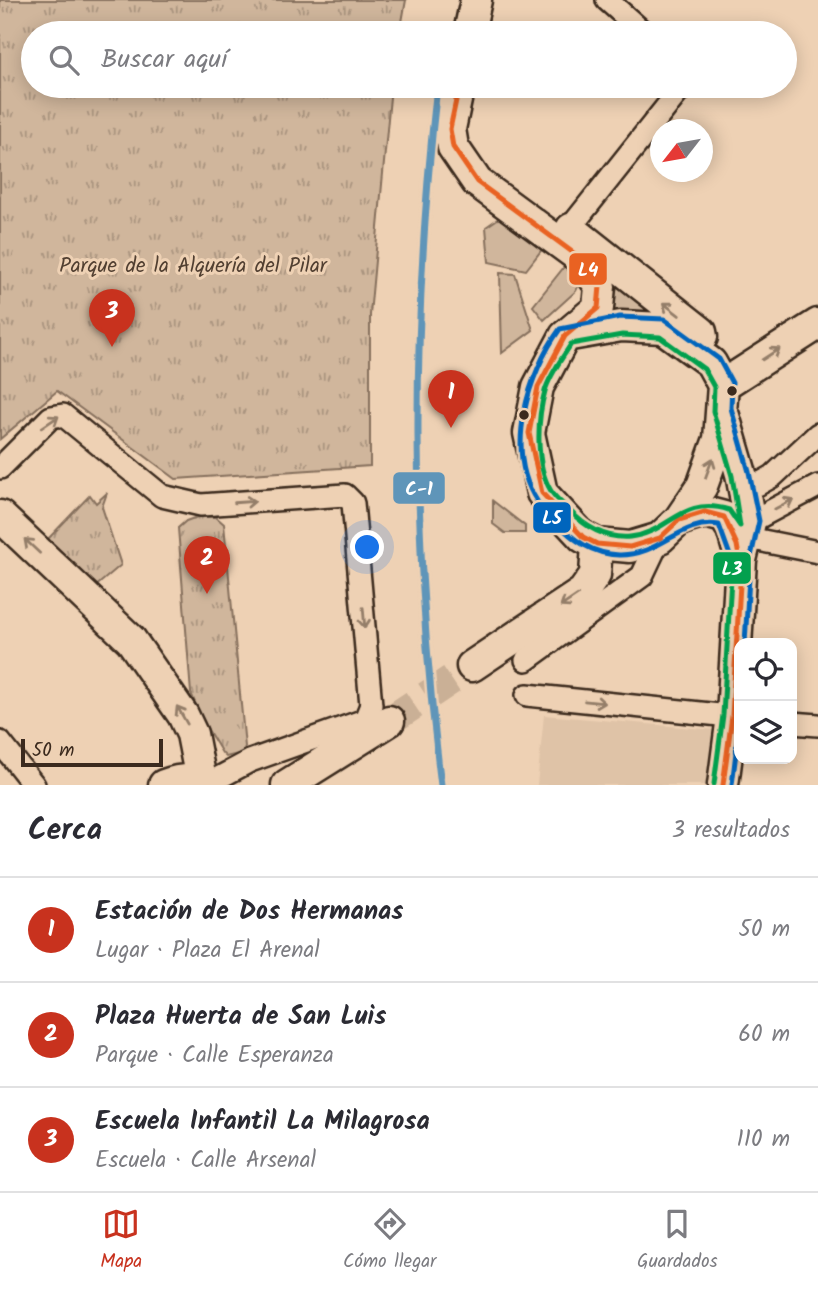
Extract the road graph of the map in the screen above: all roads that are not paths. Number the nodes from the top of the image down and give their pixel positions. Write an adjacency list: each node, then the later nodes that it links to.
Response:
1 (476, 0): 3 (street)
2 (607, 0): 4 (street)
3 (472, 21)
4 (631, 21)
5 (456, 98): 7 (street)
6 (673, 98): 8 (street)
7 (450, 129): 8 (street); 10 (street)
8 (570, 228): 11 (street, one-way to 8)
9 (818, 324): 11 (street, one-way to 9)
10 (565, 336): 11 (street); 19 (street)
11 (718, 385): 14 (street); 17 (street, one-way to 11)
12 (818, 433): 14 (street)
13 (0, 468): 31 (street, one-way to 31)
14 (741, 474): 18 (street)
15 (818, 486): 18 (street, one-way to 15)
16 (0, 516): 31 (street, one-way to 16)
17 (669, 529): 18 (street); 19 (street); 21 (street)
18 (747, 540): 20 (street); 24 (street)
19 (597, 544): 22 (street, one-way to 22)
20 (818, 552)
21 (526, 660)
22 (472, 667)
23 (527, 695): 25 (street, one-way to 25)
24 (736, 701)
25 (734, 717)
26 (389, 721): 34 (street)
27 (734, 723): 35 (street)
28 (797, 723): 29 (street)
29 (818, 725)
30 (0, 741): 32 (street)
31 (207, 783): 33 (street)
32 (34, 785)
33 (164, 785)
34 (287, 785)
35 (723, 785)

